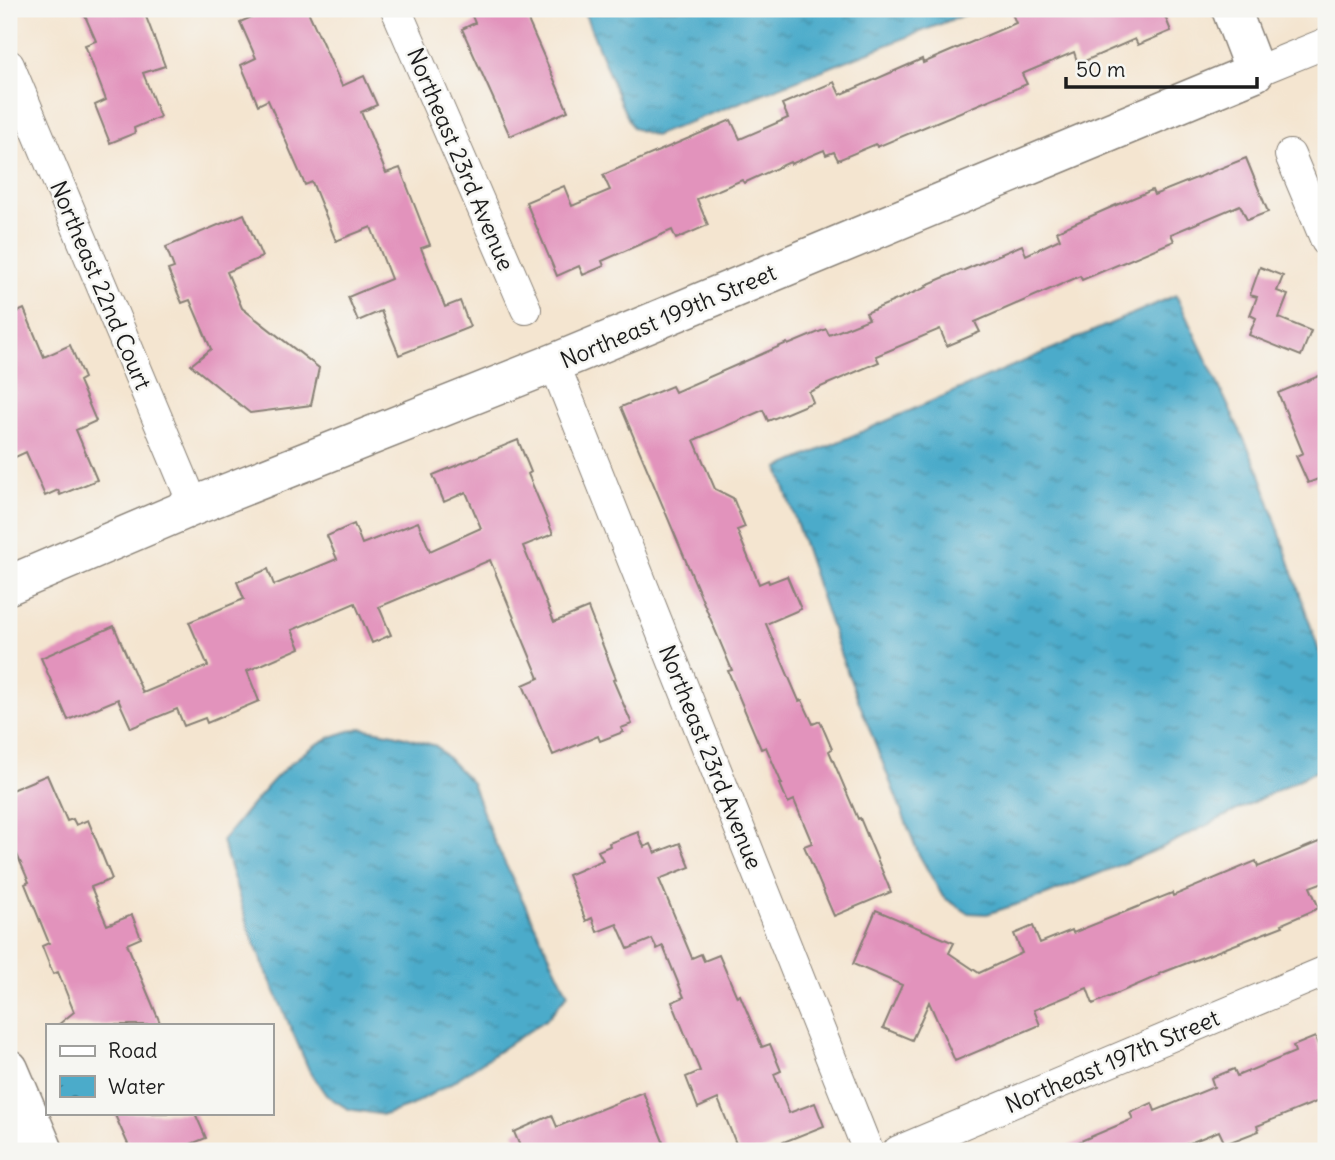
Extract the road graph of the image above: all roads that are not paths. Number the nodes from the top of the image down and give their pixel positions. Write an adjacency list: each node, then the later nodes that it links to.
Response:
1 (396, 9): 8 (street, Northeast 23rd Avenue)
2 (1231, 9): 5 (street)
3 (1326, 43): 5 (street, Northeast 199th Street)
4 (9, 65): 10 (street, Northeast 22nd Court)
5 (1255, 72): 9 (street, Northeast 199th Street)
6 (1290, 155): 7 (street)
7 (1326, 241)
8 (526, 309)
9 (554, 363): 10 (street, Northeast 199th Street); 15 (street, Northeast 23rd Avenue)
10 (194, 506): 11 (street, Northeast 199th Street)
11 (9, 585)
12 (1326, 971): 16 (street, Northeast 197th Street)
13 (9, 1069): 14 (street)
14 (44, 1151)
15 (868, 1151)
16 (898, 1151)

